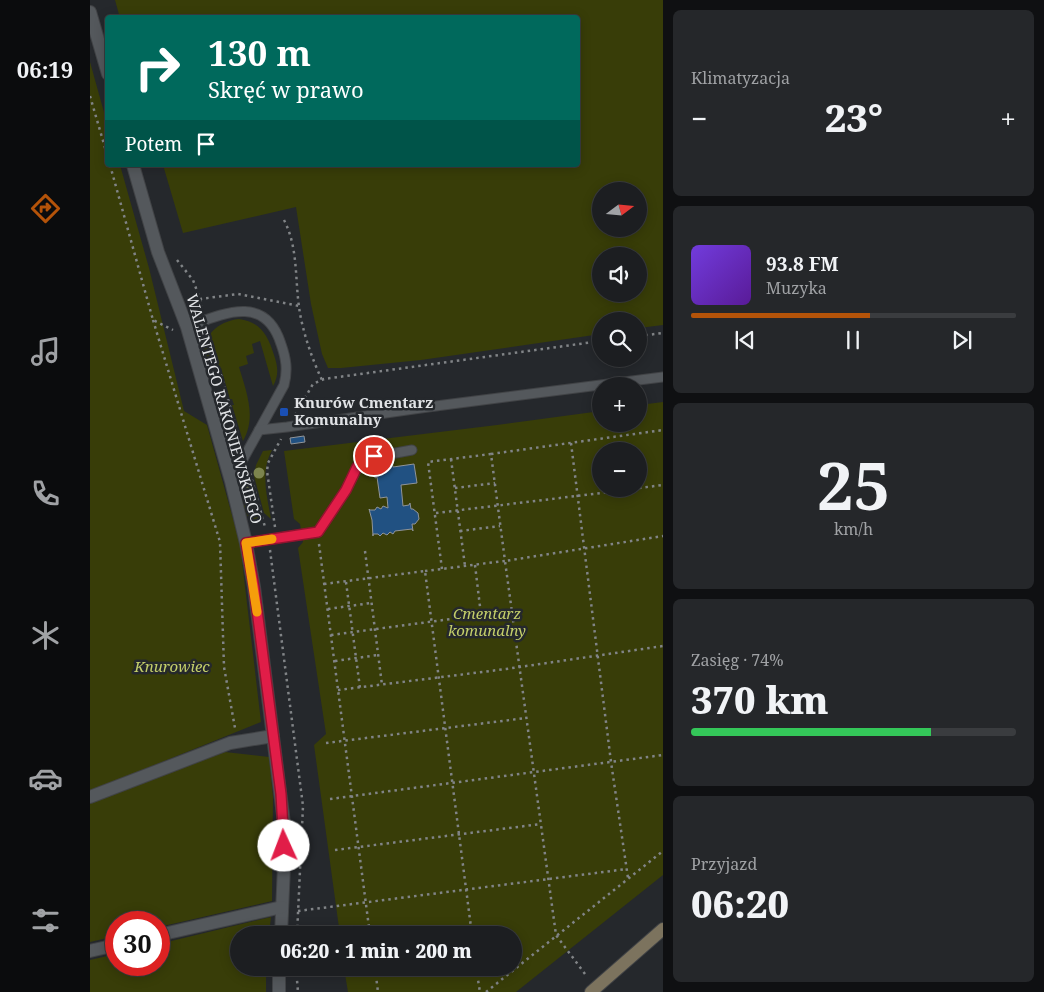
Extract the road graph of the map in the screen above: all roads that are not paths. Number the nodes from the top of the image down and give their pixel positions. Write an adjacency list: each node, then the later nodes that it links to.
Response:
1 (90, 12): 2 (street)
2 (105, 64)
3 (134, 167): 4 (street, WALENTEGO RAKONIEWSKIEGO)
4 (188, 333): 6 (lane); 8 (street, WALENTEGO RAKONIEWSKIEGO)
5 (663, 377): 6 (lane)
6 (259, 430): 8 (lane)
7 (412, 450): 9 (lane)
8 (231, 481): 9 (street, WALENTEGO RAKONIEWSKIEGO)
9 (246, 543): 10 (street, WALENTEGO RAKONIEWSKIEGO)
10 (273, 736): 11 (street); 12 (street, WALENTEGO RAKONIEWSKIEGO)
11 (90, 797)
12 (282, 907): 13 (street, WALENTEGO RAKONIEWSKIEGO); 15 (street)
13 (281, 926)
14 (663, 930): 20 (street)
15 (170, 932)
16 (105, 948): 17 (street)
17 (90, 951)
18 (279, 976): 19 (street)
19 (279, 992)
20 (590, 992)

